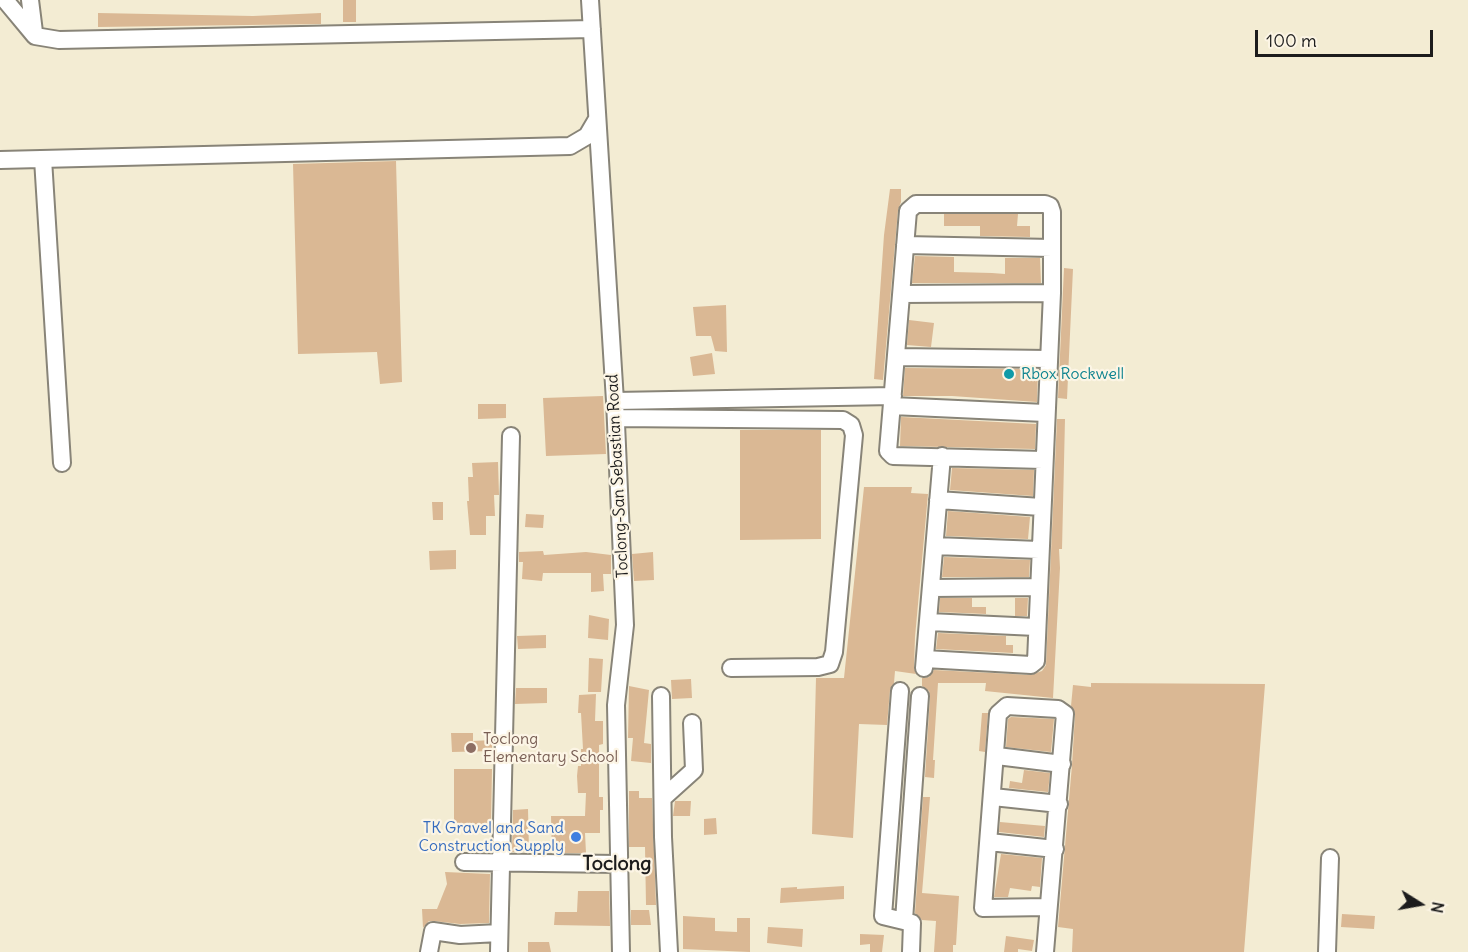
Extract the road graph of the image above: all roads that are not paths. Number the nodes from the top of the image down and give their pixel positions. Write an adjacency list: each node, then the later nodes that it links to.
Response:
1 (5, 0): 5 (street)
2 (30, 0): 5 (street)
3 (590, 0): 4 (street, Toclong-San Sebastian Road)
4 (592, 29): 5 (street); 6 (street, Toclong-San Sebastian Road)
5 (35, 36)
6 (597, 118): 8 (street); 16 (street, Toclong-San Sebastian Road)
7 (0, 159): 8 (street)
8 (43, 159): 21 (street)
9 (905, 245): 10 (street); 10 (street); 12 (street)
10 (1052, 248): 11 (street)
11 (1052, 293): 12 (street); 14 (street)
12 (902, 294): 13 (street)
13 (897, 357): 14 (street); 15 (street)
14 (1048, 359): 17 (street)
15 (893, 401): 16 (street); 17 (street); 19 (street)
16 (616, 410): 30 (street); 45 (street, Toclong-San Sebastian Road)
17 (1045, 412): 20 (street)
18 (511, 436): 44 (street)
19 (942, 456): 20 (street); 22 (street)
20 (1043, 460): 23 (street)
21 (62, 463)
22 (938, 500): 23 (street); 24 (street)
23 (1041, 507): 25 (street)
24 (935, 546): 25 (street); 27 (street)
25 (1039, 550): 26 (street)
26 (1038, 587): 27 (street); 29 (street)
27 (932, 588): 28 (street)
28 (928, 622): 29 (street); 29 (street)
29 (1036, 627)
30 (731, 668)
31 (900, 691): 47 (street)
32 (661, 696): 37 (street)
33 (920, 696): 47 (street)
34 (692, 723): 37 (street)
35 (997, 756): 36 (street); 36 (street); 38 (street)
36 (1062, 764): 39 (street)
37 (664, 797): 52 (street)
38 (993, 797): 39 (street); 40 (street)
39 (1059, 804): 41 (street)
40 (989, 842): 41 (street); 46 (street)
41 (1055, 849): 46 (street)
42 (1330, 858): 55 (street)
43 (464, 862): 44 (street)
44 (501, 864): 45 (street); 48 (street)
45 (618, 864): 51 (street, Toclong-San Sebastian Road)
46 (1047, 907): 54 (street)
47 (904, 920): 53 (street)
48 (499, 933): 49 (street); 50 (street)
49 (429, 952)
50 (499, 952)
51 (621, 952)
52 (669, 952)
53 (911, 952)
54 (1045, 952)
55 (1327, 952)

